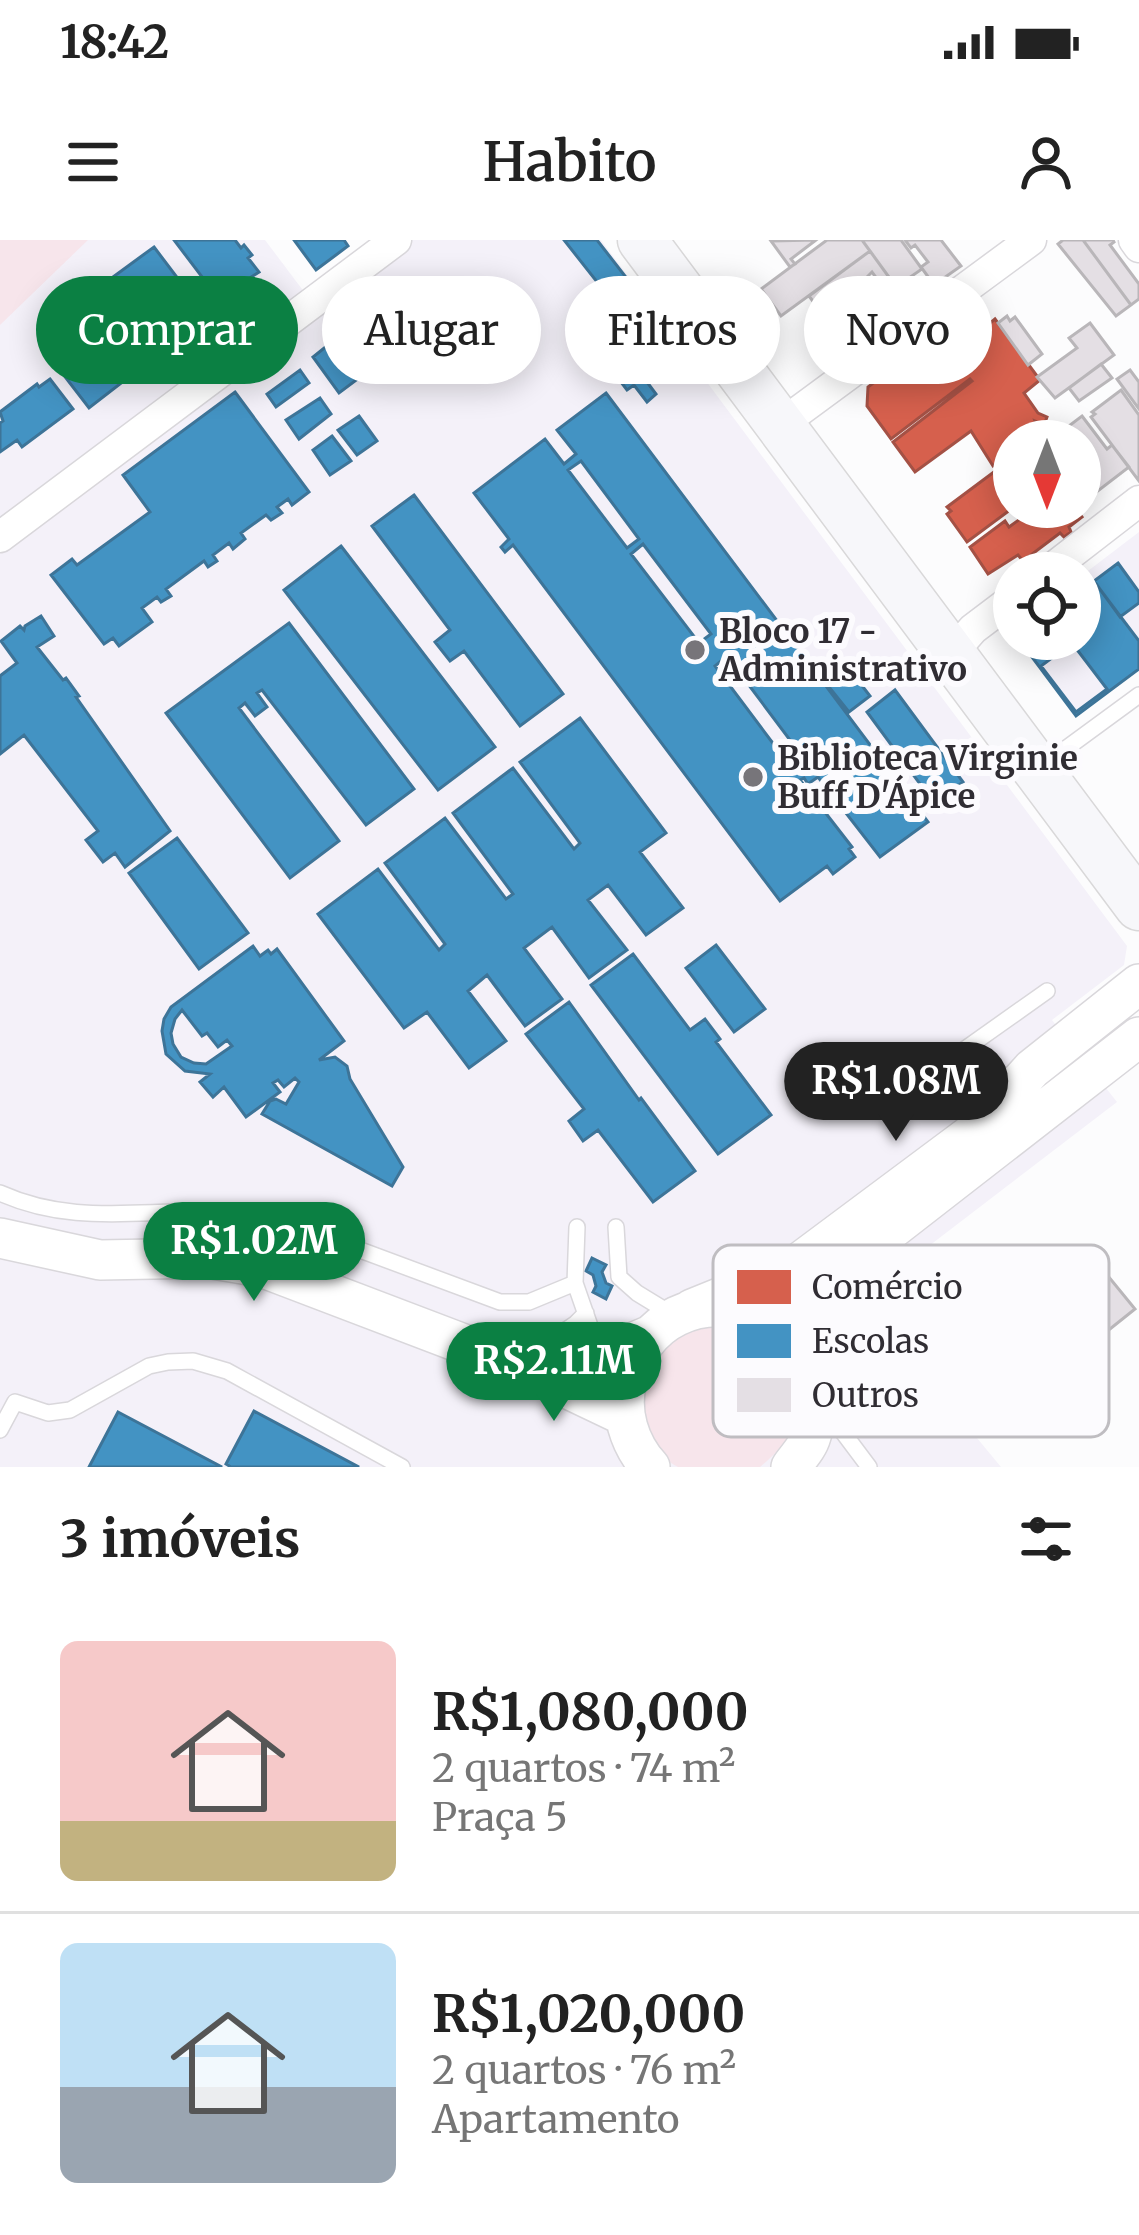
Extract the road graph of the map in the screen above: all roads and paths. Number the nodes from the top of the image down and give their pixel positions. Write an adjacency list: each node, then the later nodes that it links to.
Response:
1 (396, 240): 9 (street)
2 (642, 240): 7 (main road)
3 (684, 240): 7 (main road)
4 (1031, 240): 7 (street)
5 (1134, 240): 6 (street)
6 (1139, 248)
7 (794, 415): 12 (main road)
8 (1139, 501): 10 (street)
9 (0, 537)
10 (1073, 552)
11 (993, 615): 12 (street)
12 (962, 641): 14 (main road); 16 (main road)
13 (1139, 695): 14 (lane)
14 (1064, 750): 15 (main road)
15 (1139, 852)
16 (1139, 906)
17 (1139, 984): 25 (street)
18 (1047, 991): 20 (lane)
19 (1139, 1037): 26 (street)
20 (922, 1082)
21 (0, 1193): 27 (lane)
22 (577, 1227): 27 (lane)
23 (616, 1227): 31 (lane)
24 (0, 1238): 33 (street)
25 (823, 1245)
26 (871, 1245)
27 (575, 1282): 30 (lane)
28 (713, 1303): 31 (street)
29 (713, 1309): 31 (street)
30 (586, 1313): 32 (lane); 33 (lane)
31 (673, 1320): 32 (street); 34 (street)
32 (601, 1357): 33 (street); 34 (lane)
33 (516, 1364): 34 (street)
34 (625, 1416): 39 (street)
35 (0, 1430): 38 (lane)
36 (811, 1437): 40 (street)
37 (845, 1437): 41 (lane)
38 (402, 1467)
39 (650, 1467)
40 (791, 1467)
41 (869, 1467)

